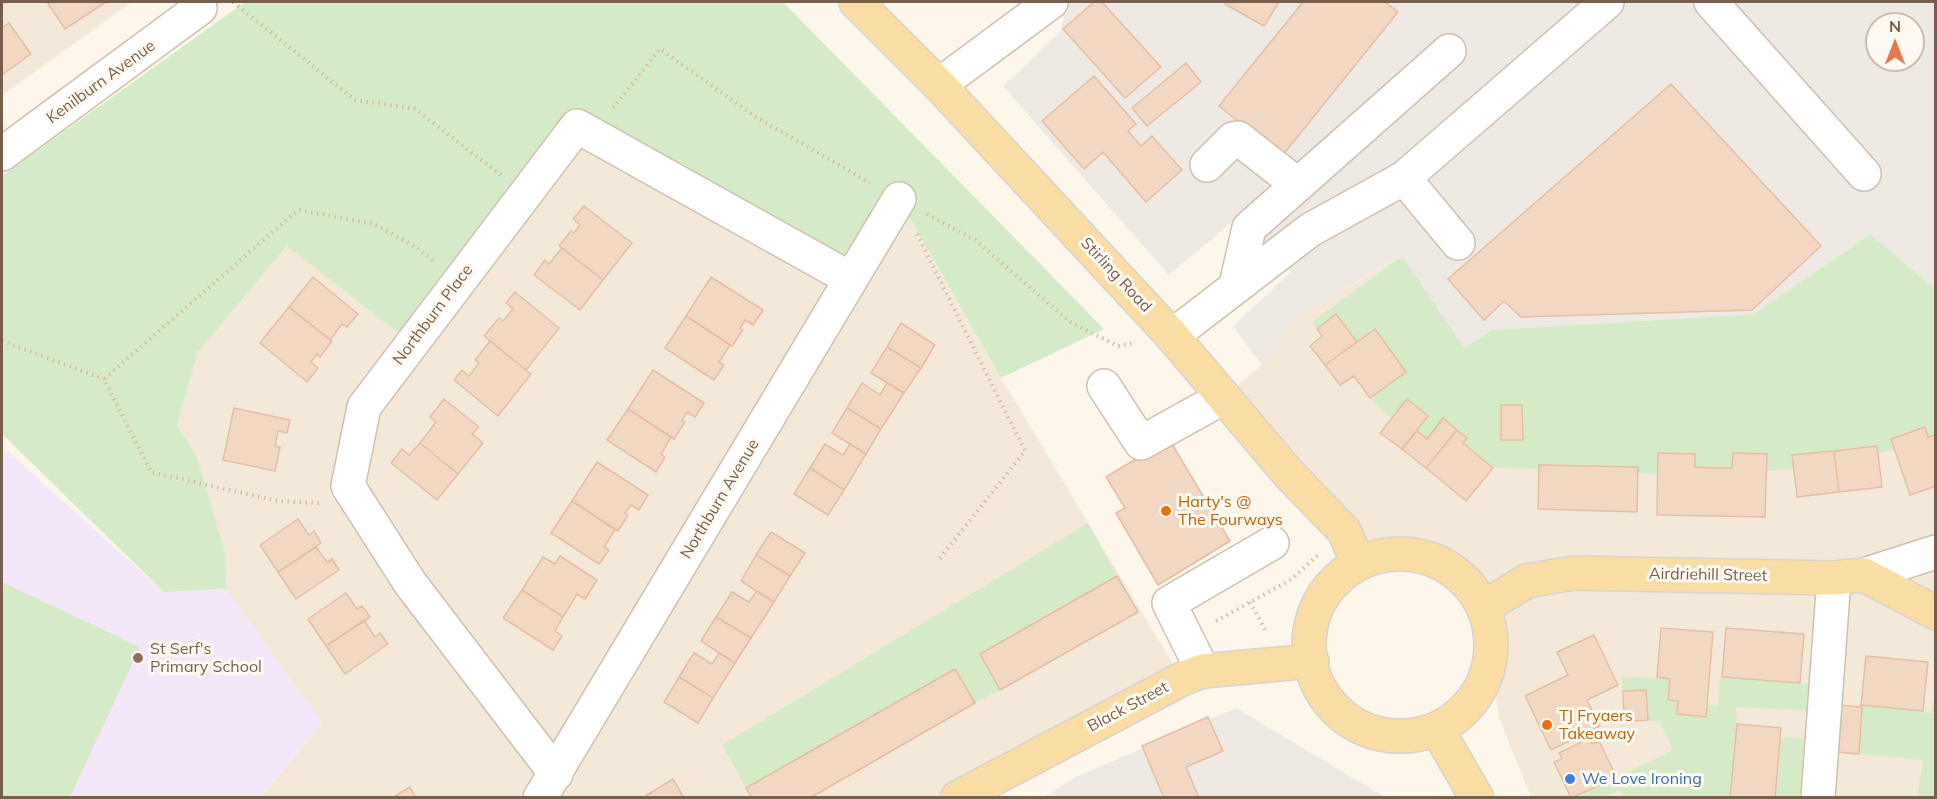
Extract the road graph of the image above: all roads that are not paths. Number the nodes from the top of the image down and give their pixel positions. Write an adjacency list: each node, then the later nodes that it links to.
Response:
1 (856, 2): 7 (main road, Stirling Road)
2 (1051, 2): 7 (street)
3 (1607, 2): 11 (street)
4 (1711, 2): 10 (street)
5 (199, 5): 8 (street, Kenilburn Avenue)
6 (1449, 51): 12 (street)
7 (939, 85): 17 (main road, Stirling Road)
8 (2, 154)
9 (1208, 165): 12 (street)
10 (1864, 174)
11 (1404, 178): 14 (street); 16 (street)
12 (1298, 186): 16 (street)
13 (899, 198): 15 (street, Northburn Avenue)
14 (1458, 243)
15 (851, 279): 29 (street, Northburn Avenue); 29 (street, Northburn Place)
16 (1236, 285): 17 (street)
17 (1172, 336): 19 (main road, Stirling Road)
18 (1104, 386): 19 (street)
19 (1224, 397): 22 (main road, Stirling Road)
20 (1272, 543): 27 (street)
21 (1935, 552): 23 (street, Airdriehill Street)
22 (1358, 563): 24 (main road); 26 (main road)
23 (1849, 576): 24 (main road, Airdriehill Street); 25 (main road); 32 (street)
24 (1484, 607): 28 (main road)
25 (1935, 613)
26 (1312, 661): 27 (main road, Black Street); 28 (main road)
27 (1203, 671): 30 (main road, Black Street)
28 (1438, 731): 31 (main road)
29 (548, 786)
30 (957, 798)
31 (1477, 798)
32 (1818, 798)

